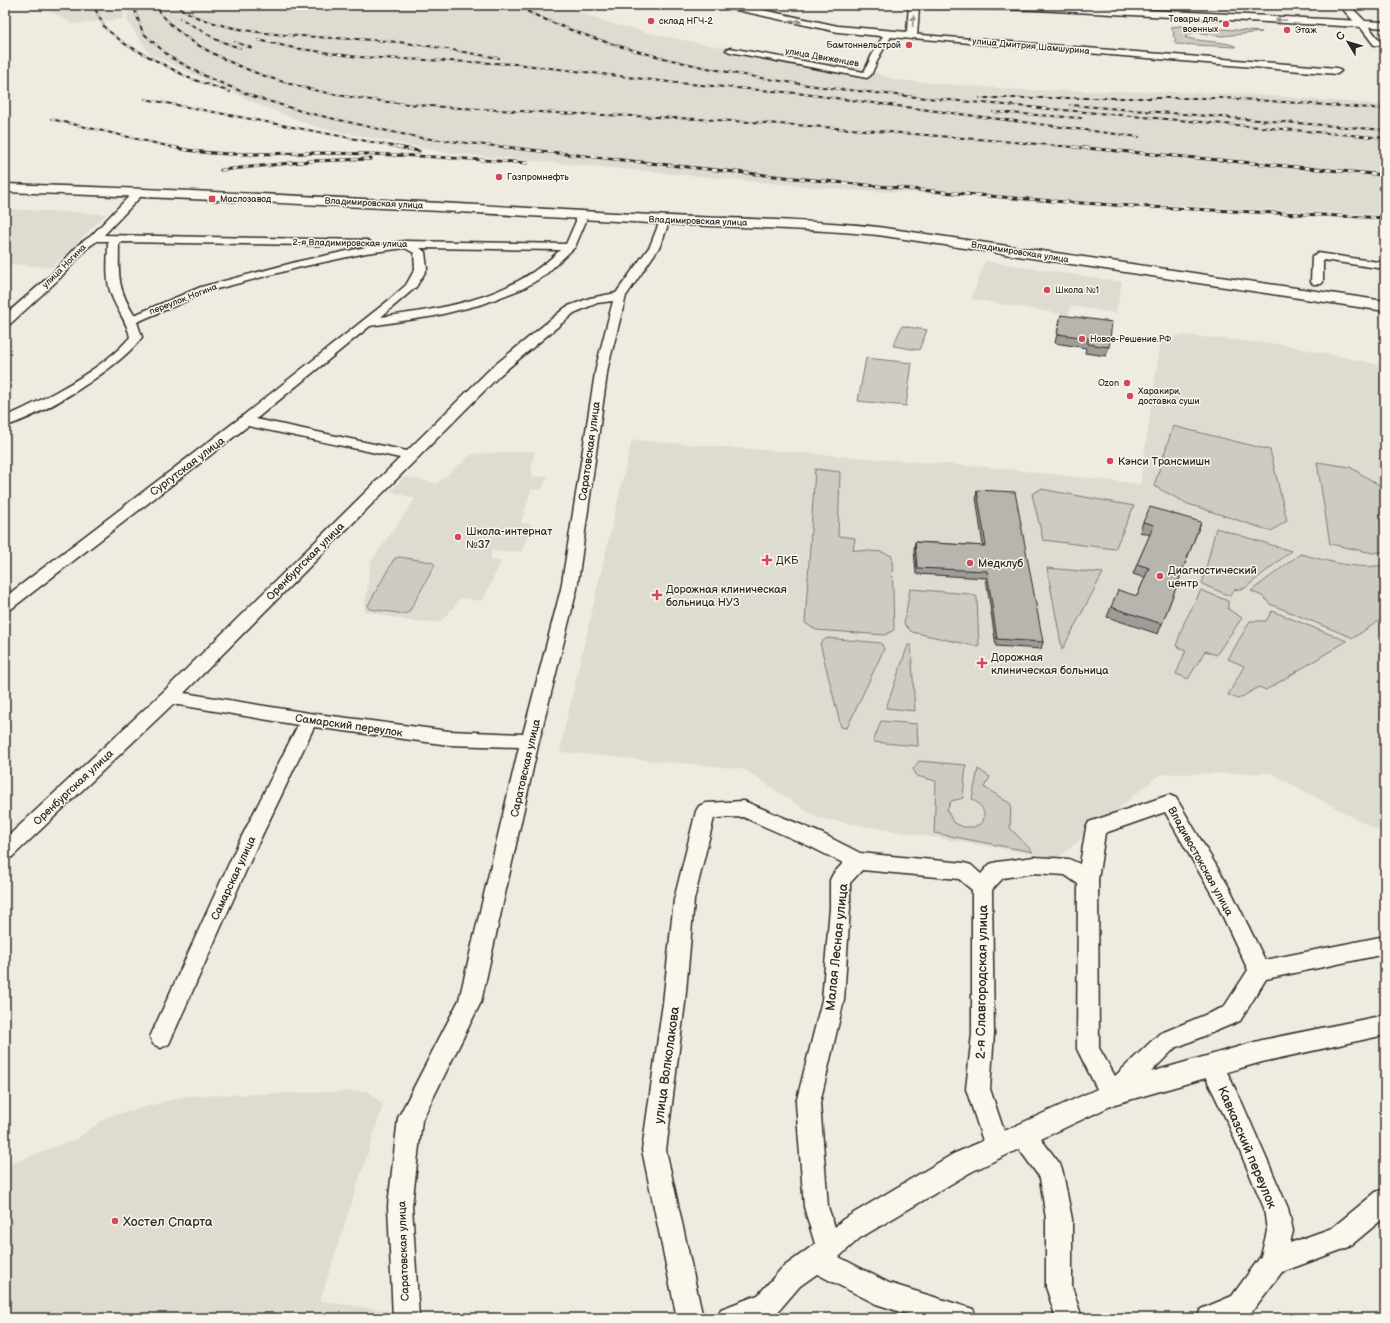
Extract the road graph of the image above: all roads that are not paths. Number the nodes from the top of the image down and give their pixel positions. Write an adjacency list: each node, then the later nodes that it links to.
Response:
1 (727, 5): 4 (main road, улица Дмитрия Шамшурина)
2 (914, 5): 5 (main road, one-way to 2); 8 (main road, one-way to 2)
3 (1344, 5): 5 (main road)
4 (756, 8): 7 (main road, улица Дмитрия Шамшурина, one-way to 7)
5 (1362, 24): 6 (main road); 9 (street)
6 (1385, 25)
7 (888, 35): 8 (main road, улица Дмитрия Шамшурина); 10 (street, улица Движенцев)
8 (912, 36): 11 (street, улица Дмитрия Шамшурина)
9 (1385, 44)
10 (730, 50)
11 (1337, 71)
12 (5, 180): 24 (main road, Владимировская улица)
13 (5, 188): 14 (main road, Владимировская улица)
14 (139, 192): 15 (main road, Владимировская улица); 17 (street, улица Ногина)
15 (580, 214): 16 (main road, Владимировская улица); 20 (street)
16 (665, 220): 23 (street, Саратовская улица); 25 (main road, Владимировская улица)
17 (95, 238): 18 (street, 2-я Владимировская улица); 27 (street, улица Ногина)
18 (114, 238): 19 (street, 2-я Владимировская улица); 26 (street)
19 (407, 244): 20 (street, 2-я Владимировская улица); 26 (street, переулок Ногина); 28 (street, Сургутская улица)
20 (570, 247): 28 (street)
21 (1385, 266): 22 (street)
22 (1317, 282)
23 (620, 296): 31 (street, Оренбургская улица); 35 (street, Саратовская улица)
24 (1385, 296)
25 (1385, 306)
26 (131, 320): 30 (street)
27 (5, 322)
28 (366, 324): 29 (street, Сургутская улица)
29 (245, 421): 31 (street); 32 (street, Сургутская улица)
30 (5, 422)
31 (409, 456): 33 (street, Оренбургская улица)
32 (5, 605)
33 (169, 697): 34 (street, Самарский переулок); 36 (street, Оренбургская улица)
34 (309, 720): 35 (street, Самарский переулок); 43 (street, Самарская улица)
35 (530, 742): 51 (street, Саратовская улица)
36 (5, 851)
37 (858, 861): 39 (street); 49 (street, Малая Лесная улица); 52 (street, улица Волколакова)
38 (1088, 880): 39 (street); 41 (street, Владивостокская улица); 45 (street)
39 (982, 887): 47 (street, 2-я Славгородская улица)
40 (1385, 945): 41 (street)
41 (1259, 971): 45 (street)
42 (1385, 1025): 44 (street)
43 (161, 1038)
44 (1212, 1066): 45 (street); 50 (street, Кавказский переулок)
45 (1112, 1094): 46 (street)
46 (1024, 1134): 47 (street); 55 (street)
47 (997, 1147): 49 (street)
48 (1385, 1201): 50 (street)
49 (823, 1254): 53 (street); 54 (street)
50 (1273, 1262): 56 (street, Кавказский переулок)
51 (406, 1318)
52 (690, 1318)
53 (730, 1318)
54 (964, 1318)
55 (1069, 1318)
56 (1210, 1318)

